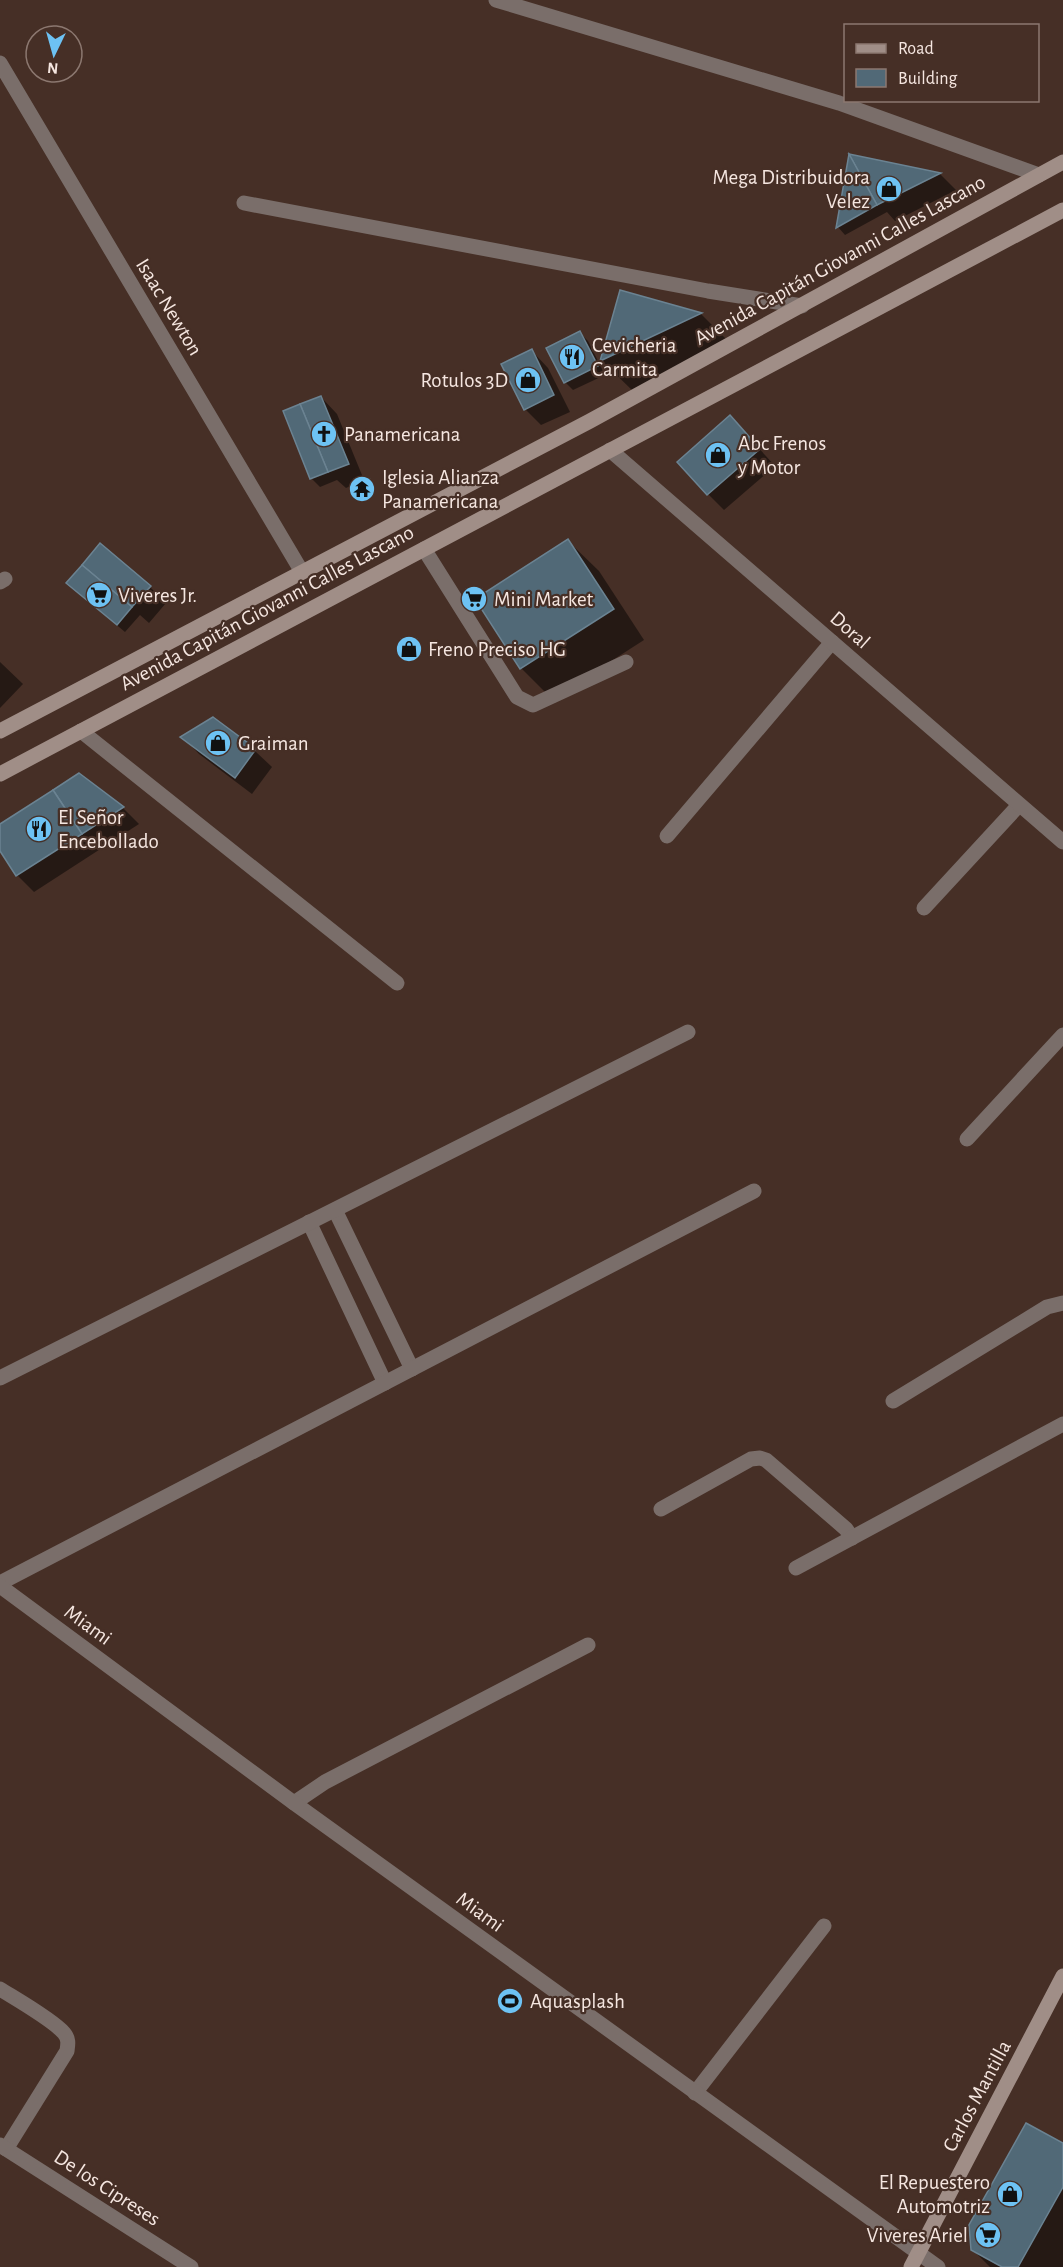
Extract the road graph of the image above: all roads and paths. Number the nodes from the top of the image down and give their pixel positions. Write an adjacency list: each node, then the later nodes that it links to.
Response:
1 (496, 0): 4 (street)
2 (0, 63): 10 (street, Isaac Newton)
3 (1063, 162): 4 (main road, Avenida Capitán Giovanni Calles Lascano)
4 (1039, 175): 7 (main road, Avenida Capitán Giovanni Calles Lascano)
5 (244, 203): 7 (street)
6 (1063, 210): 8 (main road, Avenida Capitán Giovanni Calles Lascano)
7 (802, 306): 10 (main road, Avenida Capitán Giovanni Calles Lascano)
8 (610, 450): 9 (main road, Avenida Capitán Giovanni Calles Lascano); 11 (street, Doral)
9 (423, 549): 12 (street); 14 (main road, Avenida Capitán Giovanni Calles Lascano)
10 (302, 572): 13 (main road, Avenida Capitán Giovanni Calles Lascano)
11 (832, 642): 16 (street, Doral); 17 (street)
12 (626, 662)
13 (0, 731)
14 (81, 731): 15 (main road, Avenida Capitán Giovanni Calles Lascano); 20 (street)
15 (0, 774)
16 (1019, 805): 18 (street, Doral); 19 (street)
17 (667, 836)
18 (1063, 842)
19 (924, 908)
20 (398, 983)
21 (688, 1032): 25 (street)
22 (1063, 1035): 23 (street)
23 (967, 1138)
24 (754, 1191): 28 (street)
25 (335, 1210): 26 (street); 28 (street)
26 (309, 1222): 29 (street); 30 (street)
27 (1063, 1303): 31 (street)
28 (412, 1369): 30 (street)
29 (0, 1378)
30 (385, 1383): 36 (street)
31 (893, 1401)
32 (1063, 1424): 34 (street)
33 (661, 1509): 34 (street)
34 (852, 1538): 35 (street)
35 (796, 1568)
36 (0, 1585): 38 (street, Miami)
37 (588, 1645): 38 (street)
38 (294, 1803): 42 (street, Miami)
39 (824, 1926): 42 (street)
40 (1063, 1976): 44 (main road, Carlos Mantilla)
41 (0, 1989): 43 (street)
42 (695, 2093): 44 (street, Miami)
43 (3, 2147): 45 (street, De los Cipreses)
44 (914, 2260): 46 (street, Miami)
45 (191, 2267)
46 (938, 2267)

